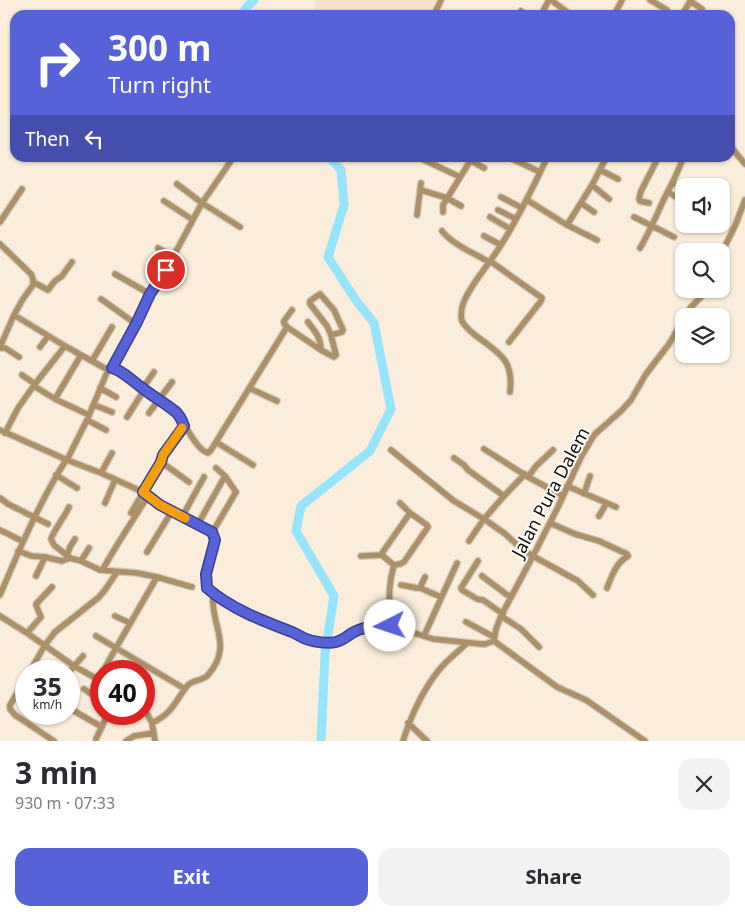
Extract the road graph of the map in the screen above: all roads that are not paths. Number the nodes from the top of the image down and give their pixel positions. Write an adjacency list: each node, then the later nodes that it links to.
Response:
1 (550, 0): 5 (street)
2 (650, 0): 6 (street)
3 (691, 0): 4 (street)
4 (702, 9)
5 (564, 10)
6 (667, 10)
7 (735, 152): 17 (street)
8 (230, 162): 35 (street)
9 (429, 162): 21 (street)
10 (467, 162): 21 (street)
11 (475, 162): 18 (street)
12 (519, 162): 20 (street)
13 (544, 162): 20 (street)
14 (604, 162): 19 (street)
15 (656, 162): 37 (street)
16 (681, 162): 23 (street)
17 (745, 164)
18 (484, 168)
19 (600, 170): 22 (street); 25 (street)
20 (540, 172): 32 (street)
21 (460, 176): 30 (street)
22 (618, 180)
23 (673, 183): 27 (street)
24 (177, 184): 35 (street)
25 (592, 185): 31 (street); 36 (street)
26 (22, 189): 48 (street)
27 (668, 192): 29 (street); 50 (street)
28 (501, 196): 39 (street)
29 (675, 196)
30 (447, 198): 38 (street); 41 (street); 43 (street)
31 (609, 199)
32 (527, 200): 39 (street); 49 (street)
33 (745, 200): 57 (street)
34 (164, 201): 47 (street)
35 (202, 202): 47 (street); 51 (street)
36 (581, 203): 42 (street); 49 (street)
37 (649, 204)
38 (461, 206)
39 (522, 208): 46 (street)
40 (498, 210): 46 (street)
41 (443, 212)
42 (594, 212)
43 (418, 215)
44 (490, 217): 52 (street)
45 (634, 217): 50 (street)
46 (516, 219): 52 (street)
47 (193, 220): 62 (street)
48 (0, 222)
49 (567, 225): 56 (street)
50 (653, 225): 55 (street); 61 (street)
51 (240, 227)
52 (510, 229): 59 (street)
53 (442, 231): 64 (street)
54 (484, 236): 59 (street)
55 (674, 237)
56 (597, 240)
57 (726, 243)
58 (0, 244): 66 (street)
59 (501, 245): 64 (street)
60 (158, 248): 62 (street)
61 (640, 248)
62 (173, 257): 67 (street)
63 (72, 262): 66 (street)
64 (489, 262): 80 (street); 96 (street)
65 (115, 274): 67 (street)
66 (33, 282): 72 (street)
67 (150, 294): 74 (street)
68 (700, 298): 70 (street, Jalan Pura Dalem)
69 (102, 299): 74 (street)
70 (689, 308)
71 (292, 310): 76 (street)
72 (14, 315): 79 (street); 83 (street)
73 (308, 322): 84 (street)
74 (136, 324): 88 (street)
75 (112, 327): 87 (street)
76 (287, 327): 84 (street); 94 (street)
77 (675, 333): 127 (street, Jalan Pura Dalem)
78 (331, 335): 78 (street); 84 (street)
79 (48, 336): 81 (street); 82 (street)
80 (509, 342)
81 (64, 346): 85 (street); 92 (street)
82 (40, 347)
83 (0, 348): 86 (street)
84 (321, 350)
85 (81, 355): 87 (street); 98 (street)
86 (19, 357)
87 (92, 361): 88 (street)
88 (110, 369): 93 (street); 95 (street)
89 (154, 372): 95 (street)
90 (22, 376): 92 (street)
91 (172, 382): 99 (street)
92 (34, 385): 98 (street); 108 (street)
93 (100, 388): 97 (street); 101 (street)
94 (249, 388): 100 (street); 109 (street)
95 (143, 389): 99 (street); 104 (street)
96 (510, 392)
97 (116, 397)
98 (56, 399): 105 (street)
99 (160, 400): 103 (street); 106 (street)
100 (277, 401)
101 (93, 402): 102 (street); 105 (street)
102 (112, 412)
103 (149, 413)
104 (127, 417)
105 (88, 418): 107 (street); 115 (street)
106 (184, 426): 109 (street); 116 (street)
107 (106, 430)
108 (3, 432): 115 (street)
109 (216, 442): 117 (street)
110 (484, 449): 121 (street)
111 (391, 450): 145 (street)
112 (553, 450): 121 (street)
113 (112, 453): 119 (street)
114 (454, 458): 131 (street)
115 (66, 460): 119 (street); 120 (street)
116 (161, 462): 126 (street); 129 (street)
117 (253, 464)
118 (216, 468): 122 (street)
119 (101, 473): 125 (street)
120 (56, 475): 128 (street); 143 (street)
121 (526, 475): 131 (street); 132 (street)
122 (225, 476): 147 (street); 150 (street)
123 (590, 476): 130 (street)
124 (204, 477): 144 (street)
125 (115, 480): 129 (street); 134 (street)
126 (188, 482)
127 (567, 486): 130 (street); 132 (street, Jalan Pura Dalem)
128 (77, 488)
129 (145, 494): 139 (street); 140 (street); 166 (street)
130 (584, 494): 136 (street)
131 (504, 496): 145 (street)
132 (563, 496): 146 (street, Jalan Pura Dalem)
133 (0, 498): 143 (street)
134 (105, 503)
135 (400, 503): 141 (street)
136 (606, 504): 138 (street); 142 (street)
137 (69, 507): 148 (street)
138 (616, 507)
139 (172, 511): 144 (street); 156 (street)
140 (131, 512)
141 (410, 513): 157 (street); 165 (street)
142 (600, 516)
143 (33, 517): 148 (street); 152 (street)
144 (182, 517): 147 (street)
145 (484, 519): 153 (street); 160 (street)
146 (550, 523): 160 (street, Jalan Pura Dalem); 176 (street)
147 (198, 524): 150 (street)
148 (52, 526): 158 (street)
149 (0, 530): 152 (street)
150 (212, 532): 177 (street)
151 (75, 539): 158 (street)
152 (22, 541): 155 (street)
153 (469, 541)
154 (89, 548): 162 (street)
155 (18, 551): 161 (street); 178 (street)
156 (147, 552)
157 (382, 555): 159 (street); 165 (street)
158 (68, 556): 161 (street); 162 (street)
159 (361, 556)
160 (533, 556): 179 (street); 181 (street, Jalan Pura Dalem)
161 (44, 557): 168 (street)
162 (81, 561): 166 (street)
163 (478, 561): 182 (street)
164 (457, 563): 180 (street)
165 (394, 565): 187 (street)
166 (103, 569): 167 (street)
167 (117, 572): 170 (street); 193 (street)
168 (36, 576)
169 (482, 576): 181 (street)
170 (157, 577): 174 (street); 186 (street)
171 (425, 577): 175 (street)
172 (401, 585): 175 (street)
173 (52, 587): 188 (street)
174 (192, 587)
175 (420, 588): 180 (street)
176 (608, 588)
177 (213, 594): 187 (street); 202 (street)
178 (0, 595)
179 (593, 595)
180 (441, 597): 190 (street)
181 (510, 598): 182 (street, Jalan Pura Dalem)
182 (502, 615): 191 (street, Jalan Pura Dalem); 194 (street)
183 (0, 616): 188 (street)
184 (115, 616): 186 (street)
185 (466, 622): 191 (street)
186 (130, 623): 195 (street)
187 (390, 626): 190 (street)
188 (27, 633): 193 (street)
189 (96, 636): 195 (street)
190 (424, 636): 192 (street)
191 (494, 639): 192 (street); 219 (street)
192 (467, 643): 208 (street)
193 (45, 645): 197 (street); 198 (street)
194 (538, 647)
195 (116, 648): 200 (street); 202 (street)
196 (83, 656): 199 (street)
197 (36, 660)
198 (66, 660)
199 (79, 660)
200 (109, 660)
201 (84, 689): 203 (street)
202 (185, 689): 207 (street)
203 (90, 693)
204 (15, 697): 206 (street)
205 (80, 714): 211 (street)
206 (15, 715)
207 (155, 722)
208 (408, 724): 217 (street); 218 (street)
209 (30, 725): 214 (street)
210 (152, 725): 212 (street)
211 (102, 727): 213 (street)
212 (154, 733): 215 (street); 216 (street)
213 (96, 739)
214 (54, 741)
215 (126, 741)
216 (155, 741)
217 (403, 741)
218 (427, 741)
219 (644, 741)

